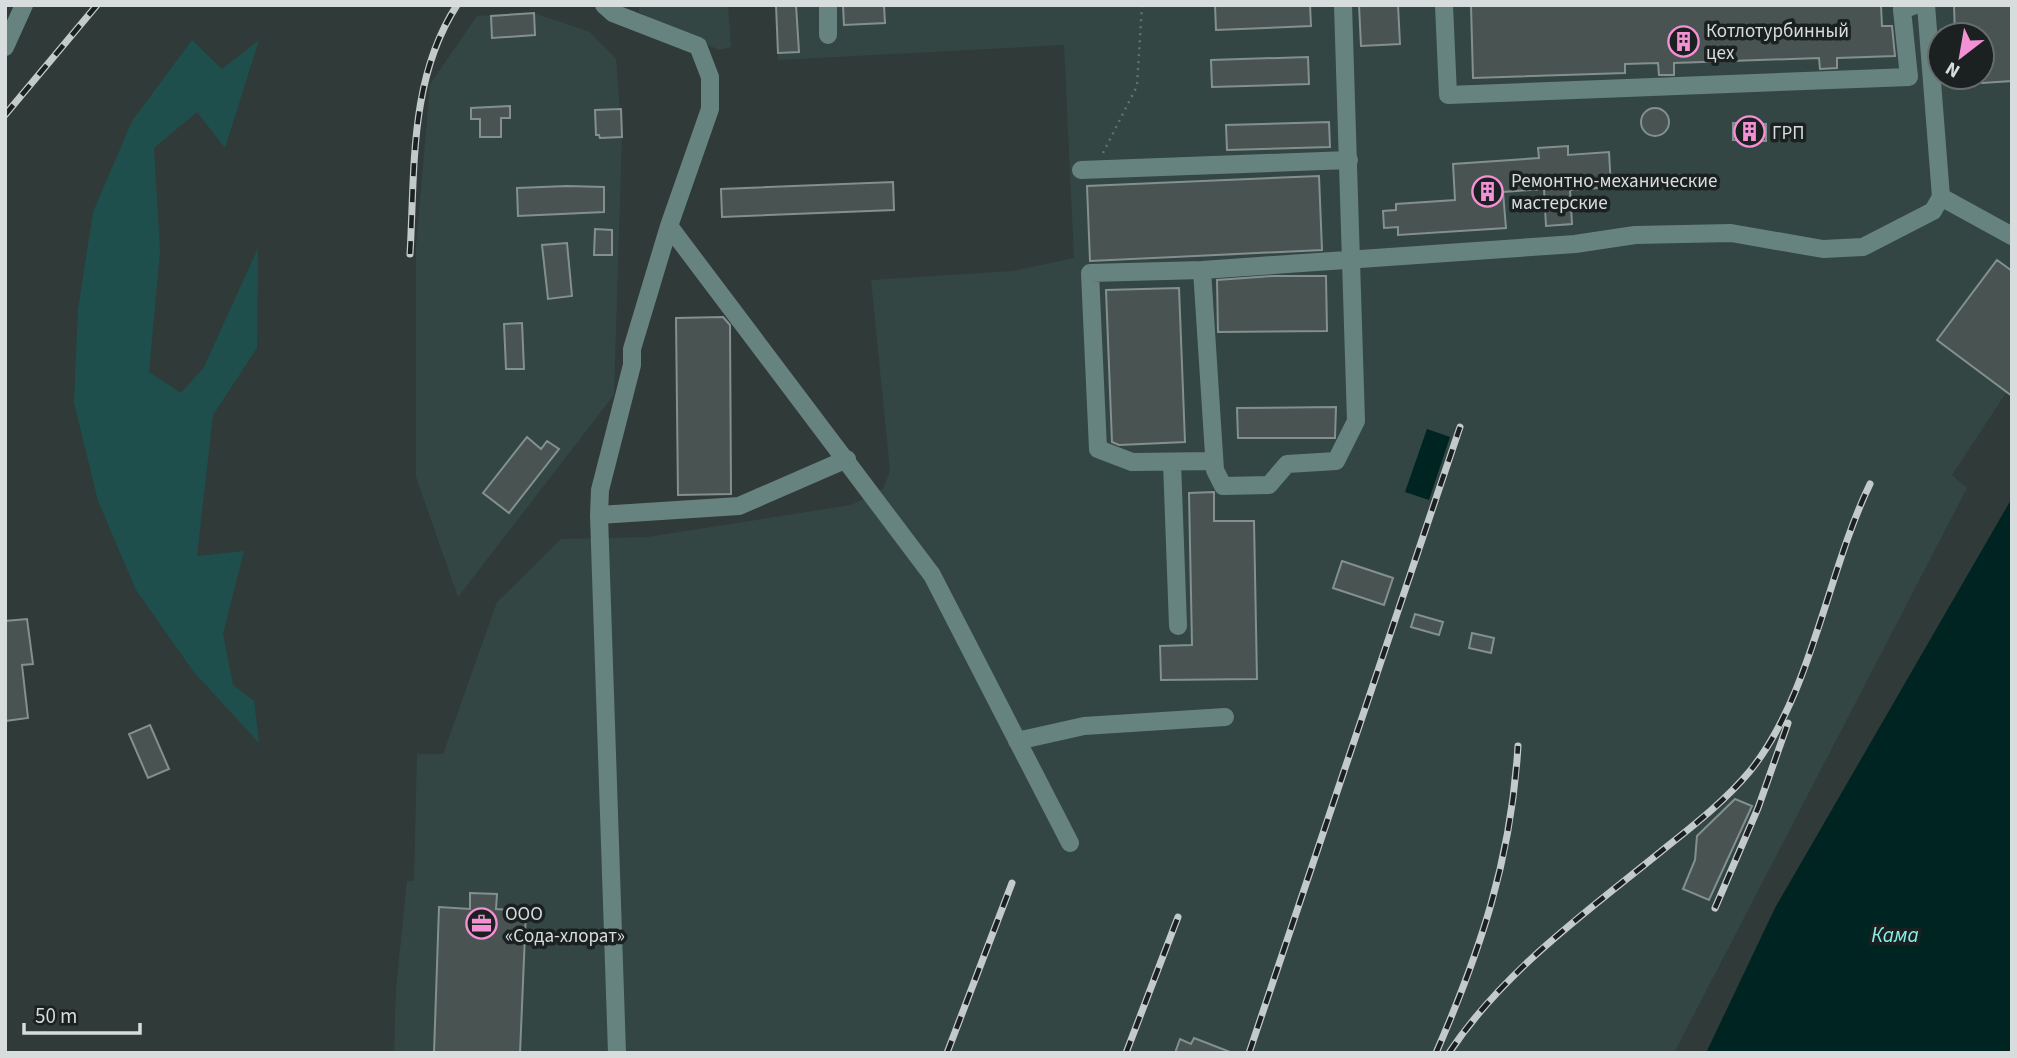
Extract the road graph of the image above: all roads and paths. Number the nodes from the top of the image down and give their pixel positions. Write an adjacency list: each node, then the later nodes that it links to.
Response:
1 (24, 5): 10 (street)
2 (604, 5): 14 (street)
3 (828, 5): 9 (street)
4 (1142, 5): 12 (path)
5 (1343, 5): 11 (street)
6 (1444, 5): 7 (street)
7 (1915, 5)
8 (1926, 5): 13 (street)
9 (828, 34)
10 (5, 47)
11 (1349, 160): 12 (street); 16 (street)
12 (1089, 169)
13 (1941, 197): 15 (street); 16 (street)
14 (669, 226): 18 (street); 21 (street)
15 (2012, 236)
16 (1351, 258): 17 (street); 19 (street)
17 (1202, 270): 19 (street); 20 (street)
18 (847, 459): 21 (street); 24 (street)
19 (1214, 461): 20 (street)
20 (1172, 462): 22 (street)
21 (599, 514): 26 (street)
22 (1178, 626)
23 (1225, 718): 24 (street)
24 (1017, 741): 25 (street)
25 (1070, 843)
26 (617, 1053)

